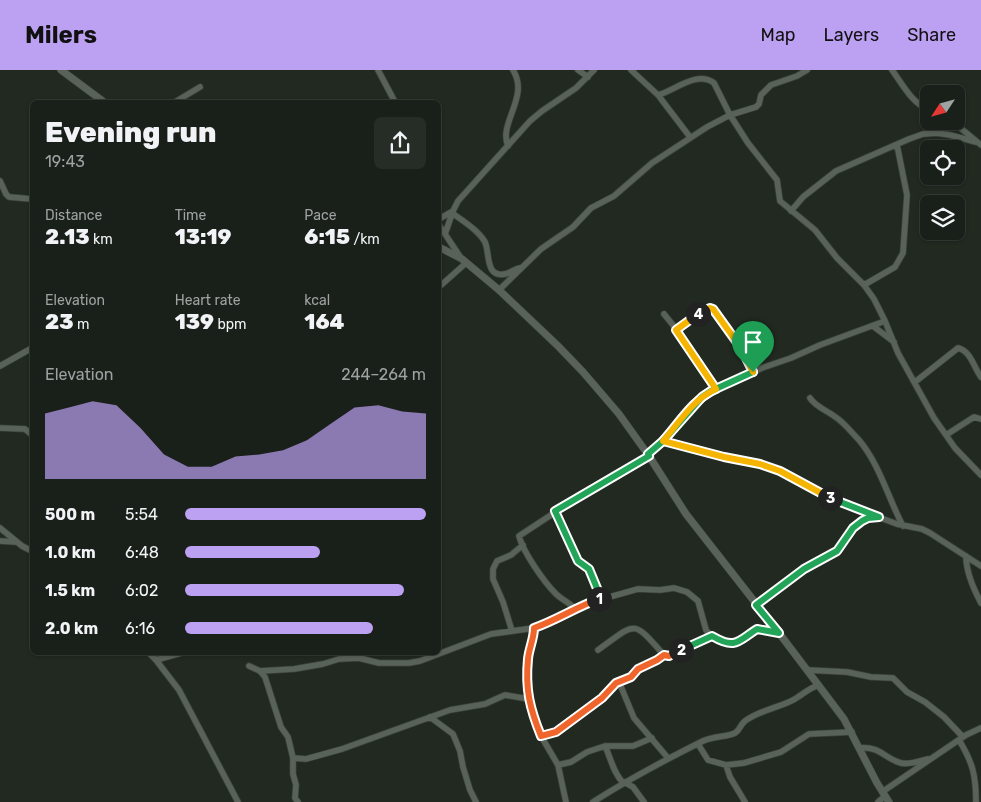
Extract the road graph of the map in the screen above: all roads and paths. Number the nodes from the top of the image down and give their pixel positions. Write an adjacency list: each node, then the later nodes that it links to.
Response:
1 (62, 70): 12 (street)
2 (378, 70): 14 (street)
3 (513, 70): 21 (street)
4 (578, 70): 9 (street)
5 (594, 70): 9 (street)
6 (631, 70): 11 (street)
7 (807, 70): 16 (street)
8 (892, 70): 15 (street)
9 (588, 77): 21 (street)
10 (200, 87): 13 (street)
11 (658, 95): 16 (street); 18 (street)
12 (101, 100)
13 (178, 100)
14 (394, 100)
15 (920, 105)
16 (730, 115): 18 (street); 24 (street)
17 (965, 130): 19 (street)
18 (690, 137): 31 (street)
19 (979, 143): 20 (street)
20 (897, 145): 24 (street); 33 (street)
21 (508, 146): 25 (street)
22 (0, 181): 23 (street)
23 (30, 199)
24 (791, 211): 33 (street)
25 (452, 212): 26 (street); 28 (street); 31 (street)
26 (441, 218)
27 (441, 227): 28 (street)
28 (445, 234): 30 (street)
29 (441, 248): 30 (street)
30 (464, 261): 32 (street); 34 (street)
31 (522, 267): 34 (street)
32 (441, 285)
33 (864, 285): 36 (street)
34 (499, 290): 52 (street)
35 (664, 314): 38 (street)
36 (885, 321): 37 (street); 39 (street)
37 (873, 326): 39 (street); 42 (street)
38 (676, 330): 42 (street); 45 (street)
39 (894, 342): 44 (street)
40 (30, 349): 41 (street)
41 (0, 366)
42 (753, 372): 45 (street)
43 (981, 377): 44 (street)
44 (915, 382): 50 (street)
45 (716, 389): 51 (street)
46 (810, 398): 56 (street)
47 (981, 419): 50 (street)
48 (0, 428): 49 (street)
49 (30, 433)
50 (946, 434): 53 (street)
51 (663, 441): 52 (street); 55 (street)
52 (648, 455): 54 (street); 66 (street)
53 (981, 475)
54 (555, 511): 60 (street); 64 (street)
55 (879, 517): 56 (street); 66 (street)
56 (903, 526): 62 (street)
57 (0, 528): 59 (street)
58 (0, 541): 59 (street)
59 (16, 542): 61 (street)
60 (523, 545): 67 (street); 69 (street)
61 (30, 550)
62 (966, 556): 63 (street); 65 (street)
63 (981, 566)
64 (601, 598): 67 (street); 71 (street)
65 (981, 602)
66 (756, 605): 70 (street)
67 (575, 609): 68 (street)
68 (534, 628): 69 (street); 85 (street)
69 (512, 631): 73 (street)
70 (779, 633): 71 (street); 81 (street)
71 (712, 636): 78 (street)
72 (598, 650): 78 (street)
73 (441, 653)
74 (151, 655): 79 (street)
75 (174, 655): 79 (street)
76 (358, 655): 77 (street); 82 (street)
77 (436, 655)
78 (664, 655): 83 (street)
79 (156, 660): 103 (street)
80 (249, 666): 82 (street)
81 (807, 670): 84 (street); 91 (street)
82 (260, 671): 95 (street)
83 (619, 682): 89 (street); 90 (street)
84 (819, 685): 88 (street); 92 (street)
85 (528, 699): 86 (street); 89 (street)
86 (430, 717): 95 (street); 105 (street)
87 (981, 728): 91 (street)
88 (852, 732): 94 (street); 99 (street)
89 (541, 736): 98 (street)
90 (652, 738): 93 (street); 96 (street)
91 (961, 739): 97 (street); 102 (street)
92 (698, 744): 96 (street); 99 (street)
93 (605, 746): 98 (street); 100 (street)
94 (860, 748): 97 (street); 101 (street)
95 (293, 758): 104 (street)
96 (668, 758): 100 (street)
97 (931, 759): 101 (street)
98 (558, 765): 106 (street)
99 (726, 765): 109 (street)
100 (624, 782): 107 (street); 108 (street)
101 (886, 797): 110 (street)
102 (978, 801)
103 (238, 802)
104 (298, 802)
105 (476, 802)
106 (566, 802)
107 (593, 802)
108 (644, 802)
109 (745, 802)
110 (878, 802)

